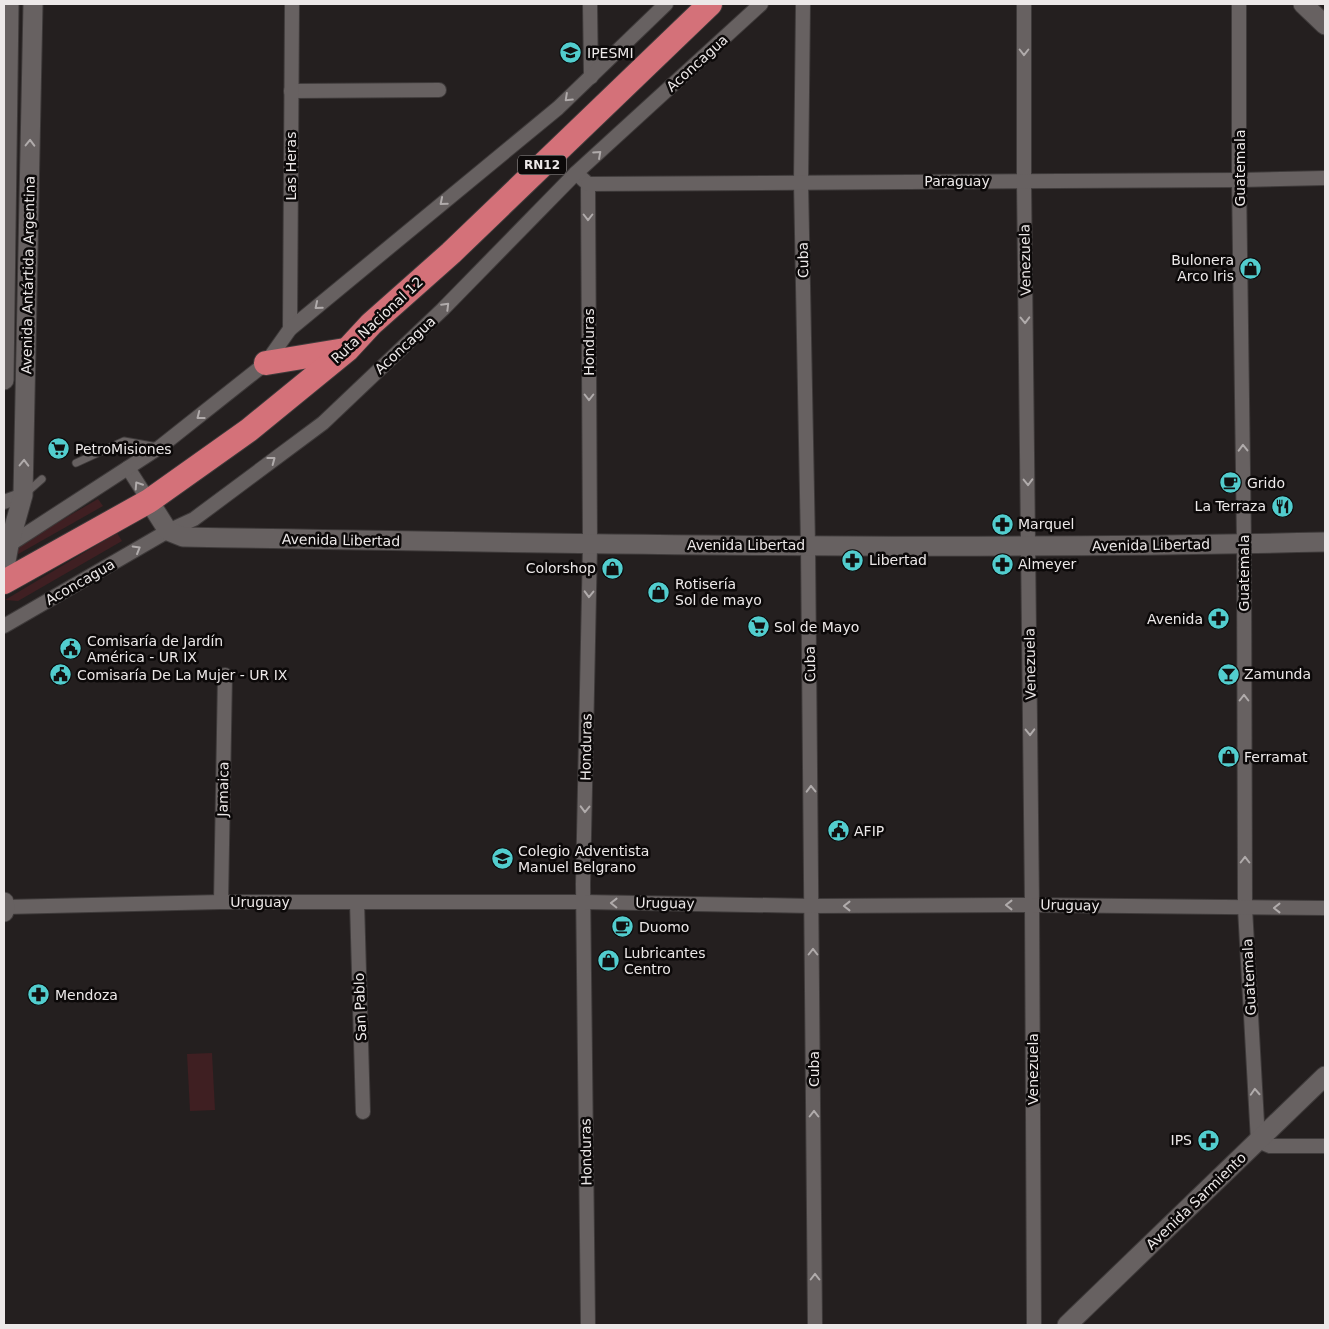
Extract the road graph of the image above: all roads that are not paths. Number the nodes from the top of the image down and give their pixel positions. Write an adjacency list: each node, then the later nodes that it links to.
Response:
1 (9, 4): 12 (main road, Avenida Antártida Argentina)
2 (33, 4): 13 (main road, Avenida Antártida Argentina)
3 (292, 4): 17 (street, Las Heras)
4 (590, 4): 15 (street)
5 (666, 4): 15 (street)
6 (710, 4): 27 (highway, Ruta Nacional 12 / RN12)
7 (761, 4): 18 (street, Aconcagua, one-way to 7)
8 (802, 4): 22 (street, Cuba)
9 (1024, 4): 21 (street, Venezuela, one-way to 21)
10 (1239, 4): 20 (street, Guatemala)
11 (1303, 4): 14 (main road)
12 (6, 24): 13 (street); 24 (main road, Avenida Antártida Argentina)
13 (32, 24): 25 (main road, Avenida Antártida Argentina, one-way to 13)
14 (1325, 25)
15 (591, 77): 26 (street, one-way to 26)
16 (439, 90): 17 (street)
17 (291, 91): 26 (street, Las Heras)
18 (576, 173): 23 (street); 38 (street, Aconcagua, one-way to 18)
19 (1325, 178): 20 (street, Paraguay)
20 (1239, 180): 21 (street, Paraguay); 40 (street, Guatemala, one-way to 20)
21 (1024, 181): 22 (street, Paraguay); 44 (street, Venezuela, one-way to 44)
22 (801, 182): 23 (street, Paraguay); 43 (street, Cuba)
23 (588, 184): 42 (street, Honduras, one-way to 42)
24 (5, 252): 25 (street); 29 (main road, Avenida Antártida Argentina)
25 (28, 252): 34 (main road, Avenida Antártida Argentina, one-way to 25)
26 (290, 329): 28 (street)
27 (346, 350): 28 (highway); 35 (highway, Ruta Nacional 12 / RN12)
28 (266, 362): 30 (street, one-way to 30)
29 (4, 380)
30 (160, 447): 31 (lane); 32 (street)
31 (76, 463)
32 (128, 468): 35 (street, one-way to 32); 41 (street)
33 (42, 478): 34 (lane)
34 (24, 495): 36 (street); 41 (main road, Avenida Antártida Argentina)
35 (149, 501): 38 (main road); 46 (highway, Ruta Nacional 12 / RN12)
36 (4, 502)
37 (4, 512): 41 (main road, Avenida Antártida Argentina)
38 (168, 531): 42 (main road, Avenida Libertad); 47 (street, Aconcagua, one-way to 38)
39 (1325, 542): 40 (main road, Avenida Libertad)
40 (1244, 544): 44 (main road, Avenida Libertad); 55 (street, Guatemala, one-way to 40)
41 (9, 545): 45 (main road, Avenida Antártida Argentina)
42 (590, 545): 43 (main road, Avenida Libertad); 51 (street, Honduras, one-way to 51)
43 (808, 545): 44 (main road, Avenida Libertad); 53 (street, Cuba, one-way to 43)
44 (1029, 546): 52 (street, Venezuela, one-way to 52)
45 (4, 572)
46 (4, 582)
47 (4, 626)
48 (225, 675): 49 (street, Jamaica)
49 (221, 902): 50 (street, Uruguay); 54 (street, Uruguay)
50 (357, 902): 51 (street, Uruguay); 58 (street, San Pablo)
51 (584, 902): 53 (street, Uruguay, one-way to 51); 61 (street, Honduras)
52 (1032, 905): 53 (street, Uruguay, one-way to 53); 55 (street, Uruguay); 63 (street, Venezuela)
53 (812, 906): 62 (street, Cuba, one-way to 53)
54 (4, 907)
55 (1245, 908): 56 (street, Uruguay, one-way to 55); 59 (street, Guatemala, one-way to 55)
56 (1325, 908)
57 (1325, 1076): 59 (main road, Avenida Sarmiento)
58 (363, 1112)
59 (1258, 1141): 60 (street); 64 (main road, Avenida Sarmiento)
60 (1325, 1146)
61 (588, 1325)
62 (815, 1325)
63 (1034, 1325)
64 (1067, 1325)

